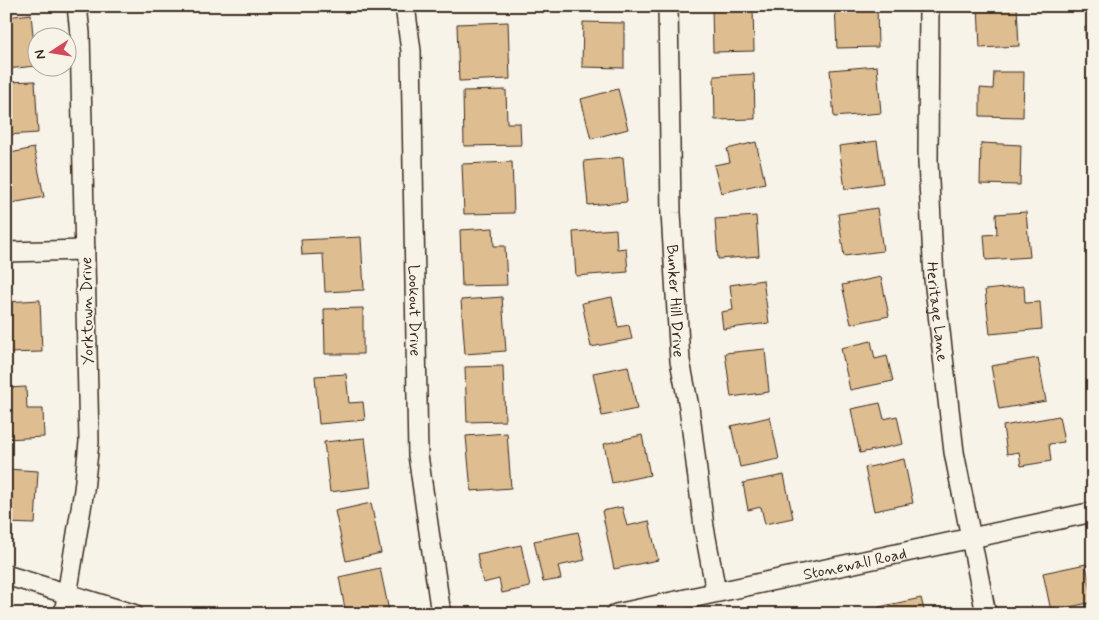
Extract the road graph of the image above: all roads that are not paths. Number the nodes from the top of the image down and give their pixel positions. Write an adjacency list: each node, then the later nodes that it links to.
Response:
1 (77, 6): 5 (street, Yorktown Drive)
2 (405, 6): 14 (street, Lookout Drive)
3 (668, 6): 10 (street, Bunker Hill Drive)
4 (929, 6): 8 (street, Heritage Lane)
5 (85, 250): 6 (street); 11 (street, Yorktown Drive)
6 (6, 252)
7 (1093, 512): 8 (street, Stonewall Road)
8 (970, 537): 10 (street, Stonewall Road); 16 (street, Heritage Lane)
9 (6, 575): 11 (street)
10 (716, 592): 15 (street, Stonewall Road)
11 (67, 593): 12 (street, Yorktown Drive); 13 (street)
12 (64, 614)
13 (133, 614)
14 (441, 614)
15 (616, 614)
16 (986, 614)

